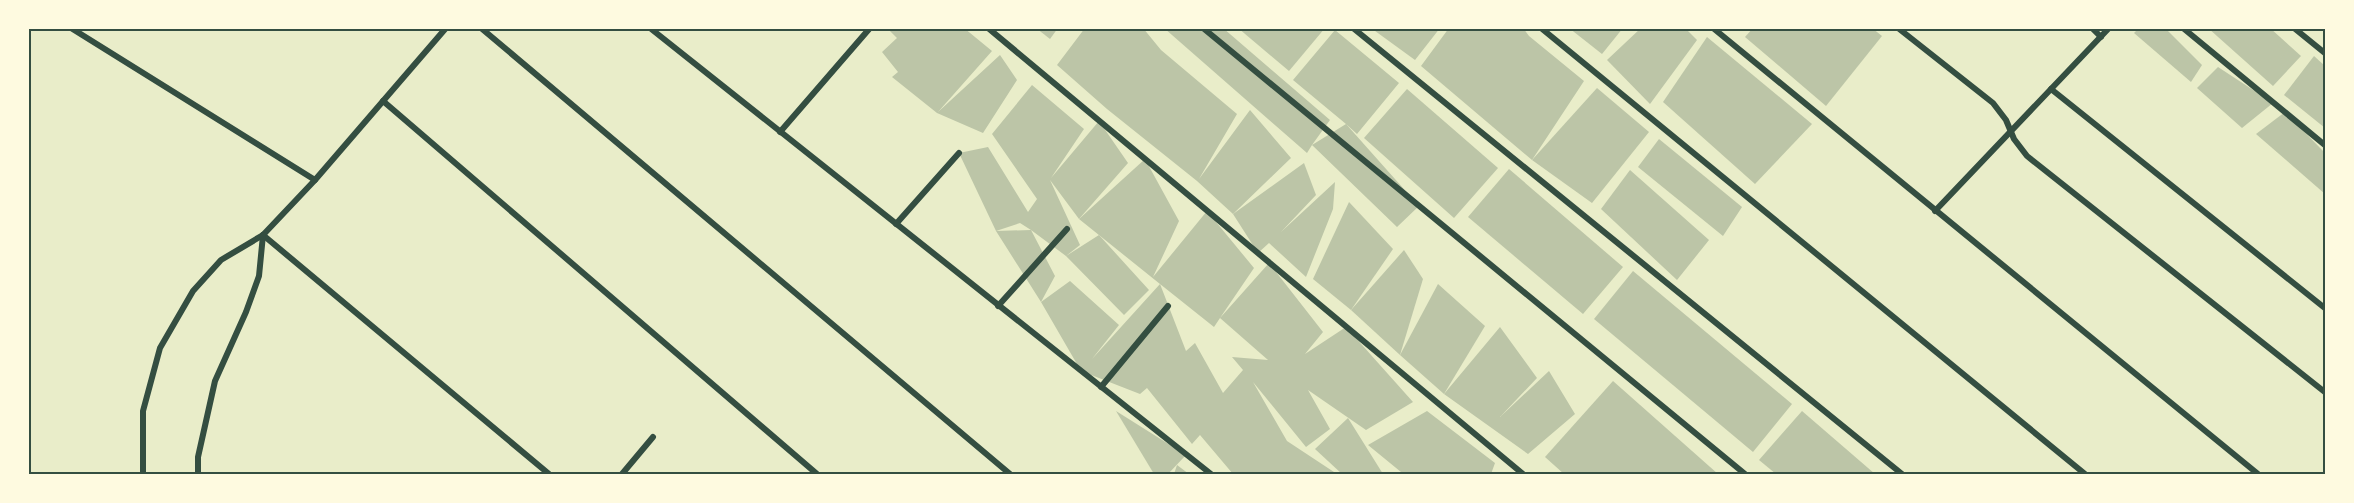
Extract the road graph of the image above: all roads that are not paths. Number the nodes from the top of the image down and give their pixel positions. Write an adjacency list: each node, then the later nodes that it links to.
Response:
1 (71, 28): 24 (street)
2 (446, 28): 19 (street)
3 (481, 28): 40 (street)
4 (650, 28): 21 (street)
5 (870, 28): 21 (street)
6 (988, 28): 42 (street)
7 (1203, 28): 43 (street)
8 (1353, 28): 44 (street)
9 (1541, 28): 45 (street)
10 (1713, 28): 25 (street)
11 (1898, 28): 20 (street)
12 (2092, 28): 16 (street)
13 (2109, 28): 16 (street)
14 (2183, 28): 22 (street)
15 (2294, 28): 17 (street)
16 (2101, 37): 18 (street)
17 (2325, 54)
18 (2051, 89): 20 (street); 31 (street)
19 (383, 101): 24 (street); 39 (street)
20 (2011, 131): 25 (street); 33 (street)
21 (780, 132): 26 (street)
22 (2325, 146)
23 (959, 153): 26 (street)
24 (315, 180): 28 (street)
25 (1935, 211): 46 (street)
26 (896, 224): 29 (street)
27 (1067, 229): 29 (street)
28 (263, 235): 35 (street); 36 (street); 37 (street)
29 (998, 306): 32 (street)
30 (1167, 306): 32 (street)
31 (2325, 309)
32 (1101, 387): 41 (street)
33 (2325, 393)
34 (652, 437): 38 (street)
35 (143, 474)
36 (198, 474)
37 (549, 474)
38 (622, 474)
39 (817, 474)
40 (1010, 474)
41 (1211, 474)
42 (1522, 474)
43 (1745, 474)
44 (1902, 474)
45 (2085, 474)
46 (2258, 474)

